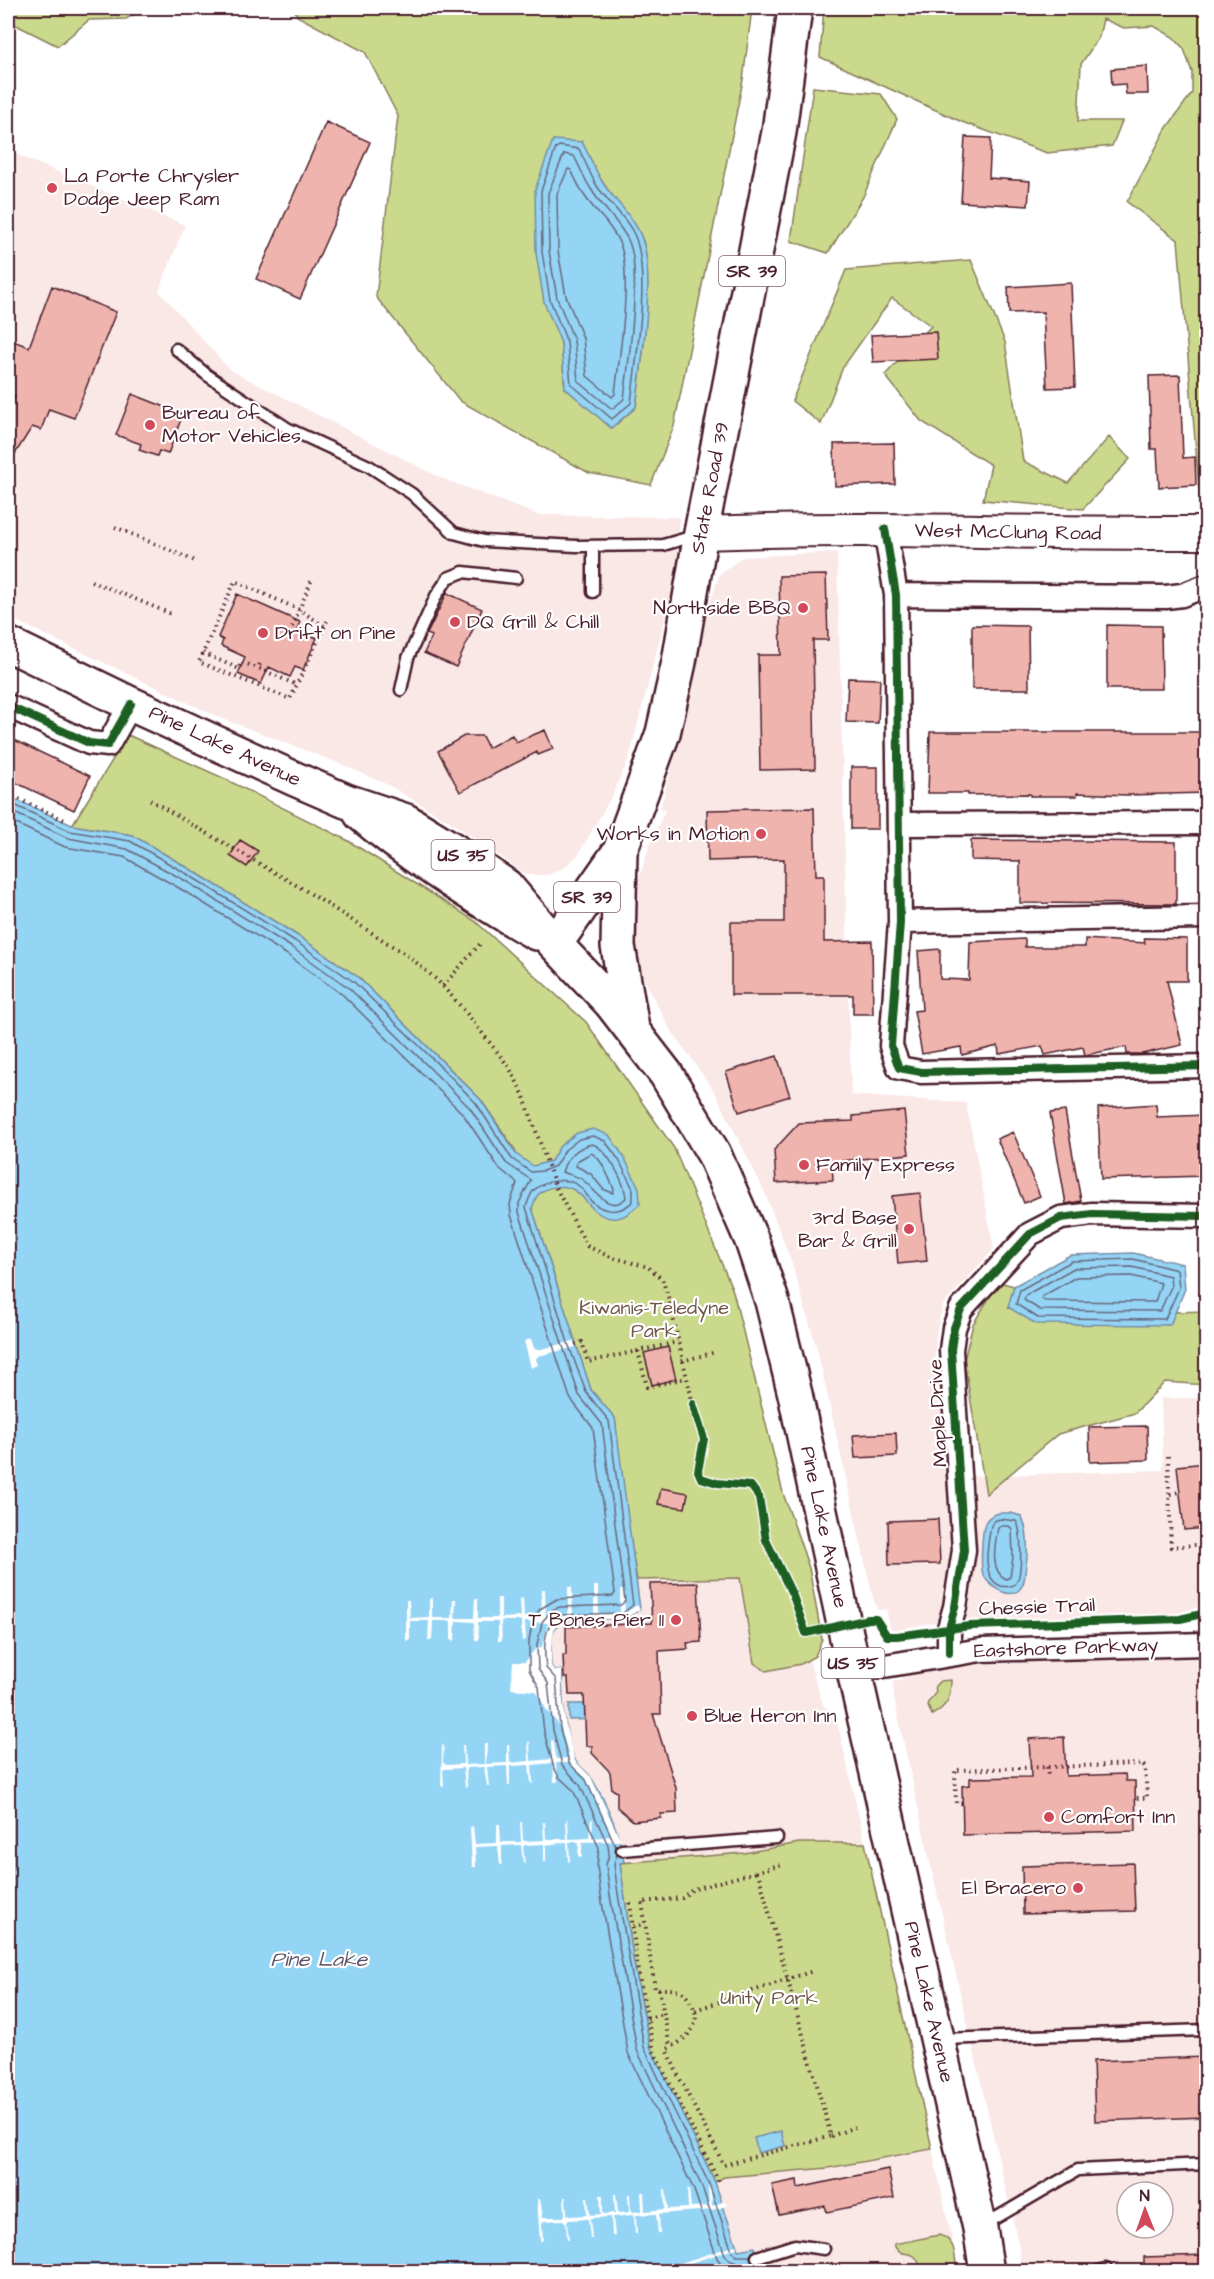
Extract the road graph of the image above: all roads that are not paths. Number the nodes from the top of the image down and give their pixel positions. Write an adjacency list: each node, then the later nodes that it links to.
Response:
1 (795, 8): 4 (main road, State Road 39 / SR 39)
2 (176, 349): 6 (lane)
3 (885, 530): 4 (street, West McClung Road); 5 (street, West McClung Road); 10 (street)
4 (701, 533): 6 (lane); 17 (main road, State Road 39 / SR 39)
5 (1206, 533)
6 (593, 546): 9 (lane)
7 (516, 578): 12 (lane)
8 (1203, 587): 10 (street)
9 (593, 592)
10 (896, 595): 16 (street)
11 (8, 644): 13 (main road, Pine Lake Avenue / US 35)
12 (401, 690)
13 (131, 704): 14 (street); 20 (main road, Pine Lake Avenue / US 35)
14 (8, 706)
15 (1206, 823): 16 (street)
16 (898, 824): 19 (street)
17 (620, 851): 20 (main road, State Road 39 / SR 39); 21 (main road)
18 (1206, 917): 19 (street)
19 (900, 922): 22 (street)
20 (555, 944): 21 (main road, Pine Lake Avenue / US 35)
21 (632, 1030): 26 (main road, Pine Lake Avenue / US 35)
22 (1206, 1066)
23 (1206, 1216): 25 (street, Maple Drive)
24 (1206, 1644): 25 (street, Eastshore Parkway)
25 (949, 1653): 26 (street, Eastshore Parkway)
26 (855, 1671): 30 (main road, Pine Lake Avenue / US 35)
27 (777, 1838): 28 (lane)
28 (622, 1850)
29 (1206, 2030): 30 (lane)
30 (937, 2039): 32 (main road, Pine Lake Avenue / US 35)
31 (1206, 2164): 32 (lane)
32 (980, 2228): 35 (main road, Pine Lake Avenue / US 35)
33 (824, 2249): 34 (lane)
34 (757, 2257)
35 (987, 2271)

